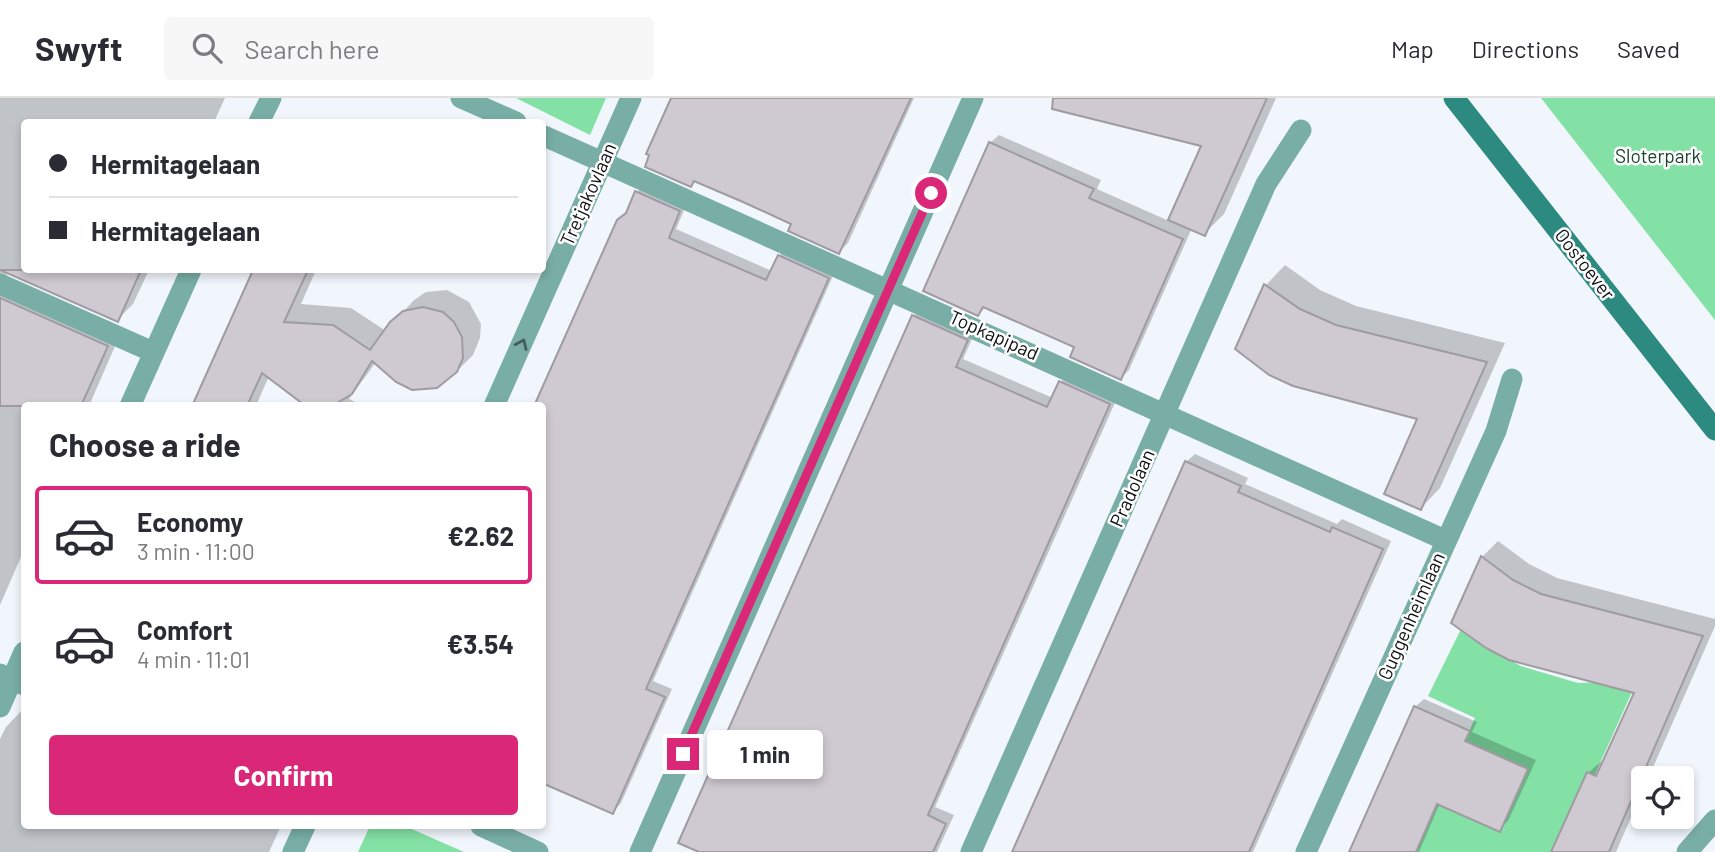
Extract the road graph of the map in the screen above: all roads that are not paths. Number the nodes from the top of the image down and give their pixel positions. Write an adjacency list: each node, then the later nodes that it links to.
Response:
1 (271, 98): 6 (street)
2 (461, 98): 7 (street)
3 (631, 98): 10 (street, Tretjakovlaan)
4 (973, 98): 13 (street)
5 (1454, 98): 19 (main road, Oostoever)
6 (261, 119)
7 (509, 119)
8 (1301, 130): 18 (street, Pradolaan)
9 (546, 137): 10 (street, Topkapipad)
10 (603, 162): 13 (street, Topkapipad); 17 (street, Tretjakovlaan, one-way to 10)
11 (190, 273): 14 (street)
12 (0, 284): 14 (street)
13 (889, 288): 18 (street, Topkapipad); 29 (street)
14 (153, 352): 16 (street)
15 (1512, 379): 20 (street, Guggenheimlaan)
16 (132, 402)
17 (496, 402)
18 (1166, 412): 20 (street, Topkapipad); 30 (street, Pradolaan)
19 (1715, 430)
20 (1445, 540): 31 (street, Guggenheimlaan)
21 (21, 659): 22 (street)
22 (12, 680): 23 (street)
23 (0, 707)
24 (1715, 820): 32 (street)
25 (304, 829): 27 (street)
26 (488, 829): 28 (street)
27 (293, 852)
28 (538, 852)
29 (640, 852)
30 (971, 852)
31 (1306, 852)
32 (1687, 852)

